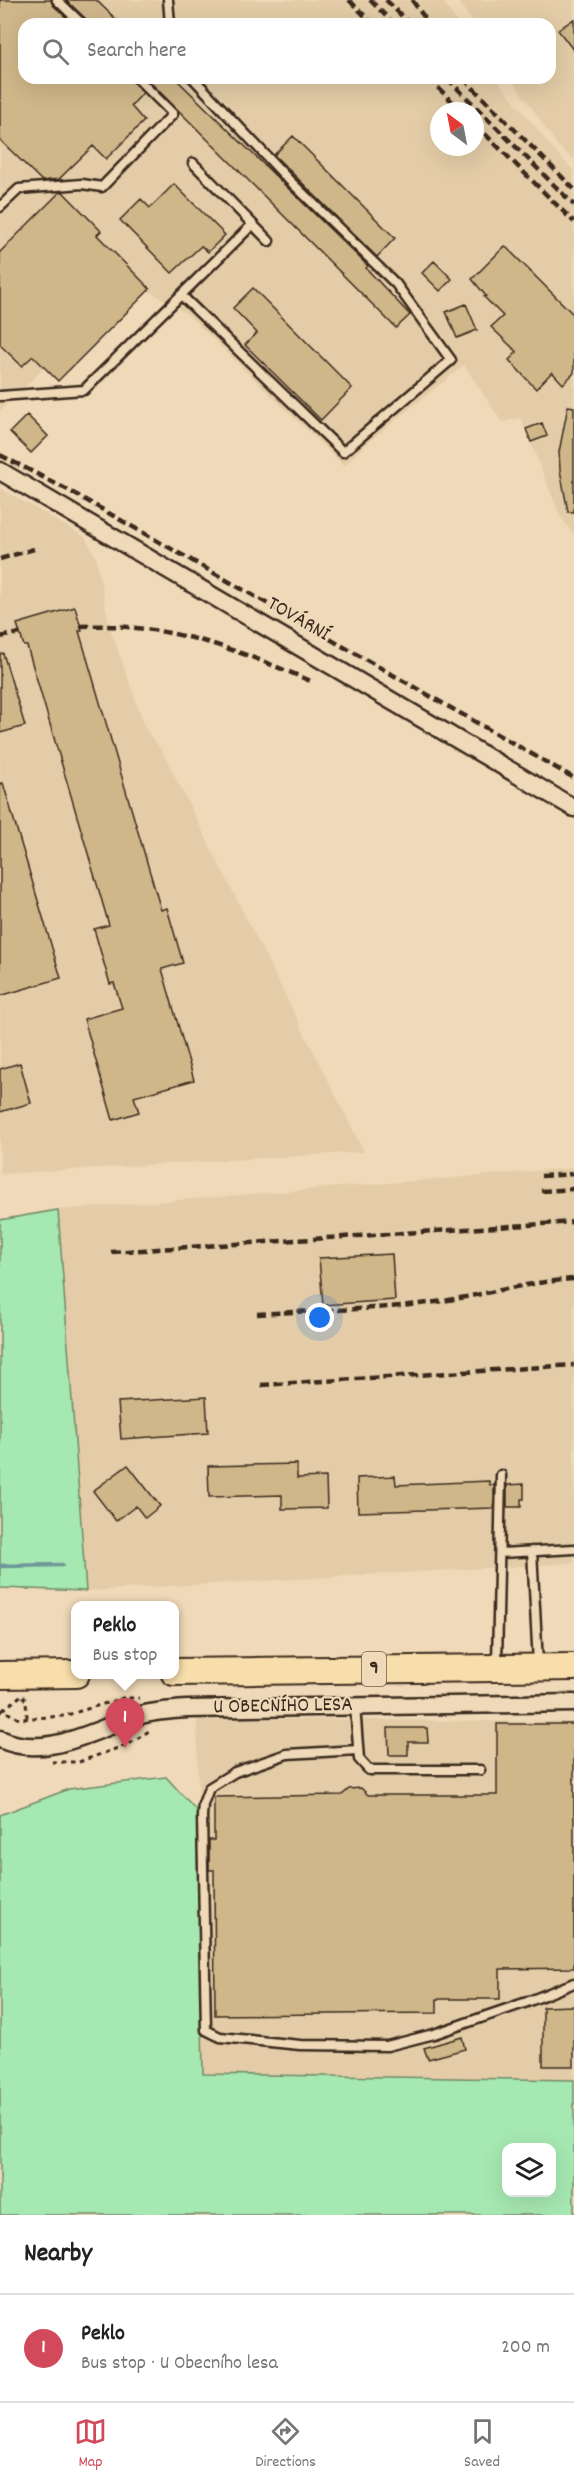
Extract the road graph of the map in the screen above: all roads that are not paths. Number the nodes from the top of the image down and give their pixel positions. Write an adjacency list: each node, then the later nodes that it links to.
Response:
1 (57, 0): 3 (lane)
2 (168, 0): 4 (lane)
3 (76, 18)
4 (170, 18)
5 (143, 84): 8 (lane)
6 (199, 84): 11 (lane)
7 (193, 163): 9 (lane)
8 (0, 207)
9 (252, 225): 10 (lane); 11 (lane)
10 (269, 241)
11 (181, 295): 12 (lane)
12 (0, 396)
13 (0, 471): 14 (street, TOVÁRNÍ)
14 (574, 808)
15 (501, 1475): 18 (lane)
16 (574, 1549): 17 (lane)
17 (532, 1551): 18 (lane); 19 (lane)
18 (500, 1552): 21 (lane)
19 (538, 1667): 20 (main road, U OBECNÍHO LESA / 9); 21 (main road, U OBECNÍHO LESA / 9)
20 (574, 1667)
21 (497, 1668): 22 (main road, U OBECNÍHO LESA / 9)
22 (179, 1672)
23 (71, 1674): 24 (main road)
24 (0, 1675)
25 (574, 1702): 26 (street, U OBECNÍHO LESA)
26 (355, 1706): 27 (street, U OBECNÍHO LESA); 28 (lane)
27 (0, 1739)
28 (358, 1750): 29 (lane); 30 (lane)
29 (480, 1770)
30 (574, 1983)

